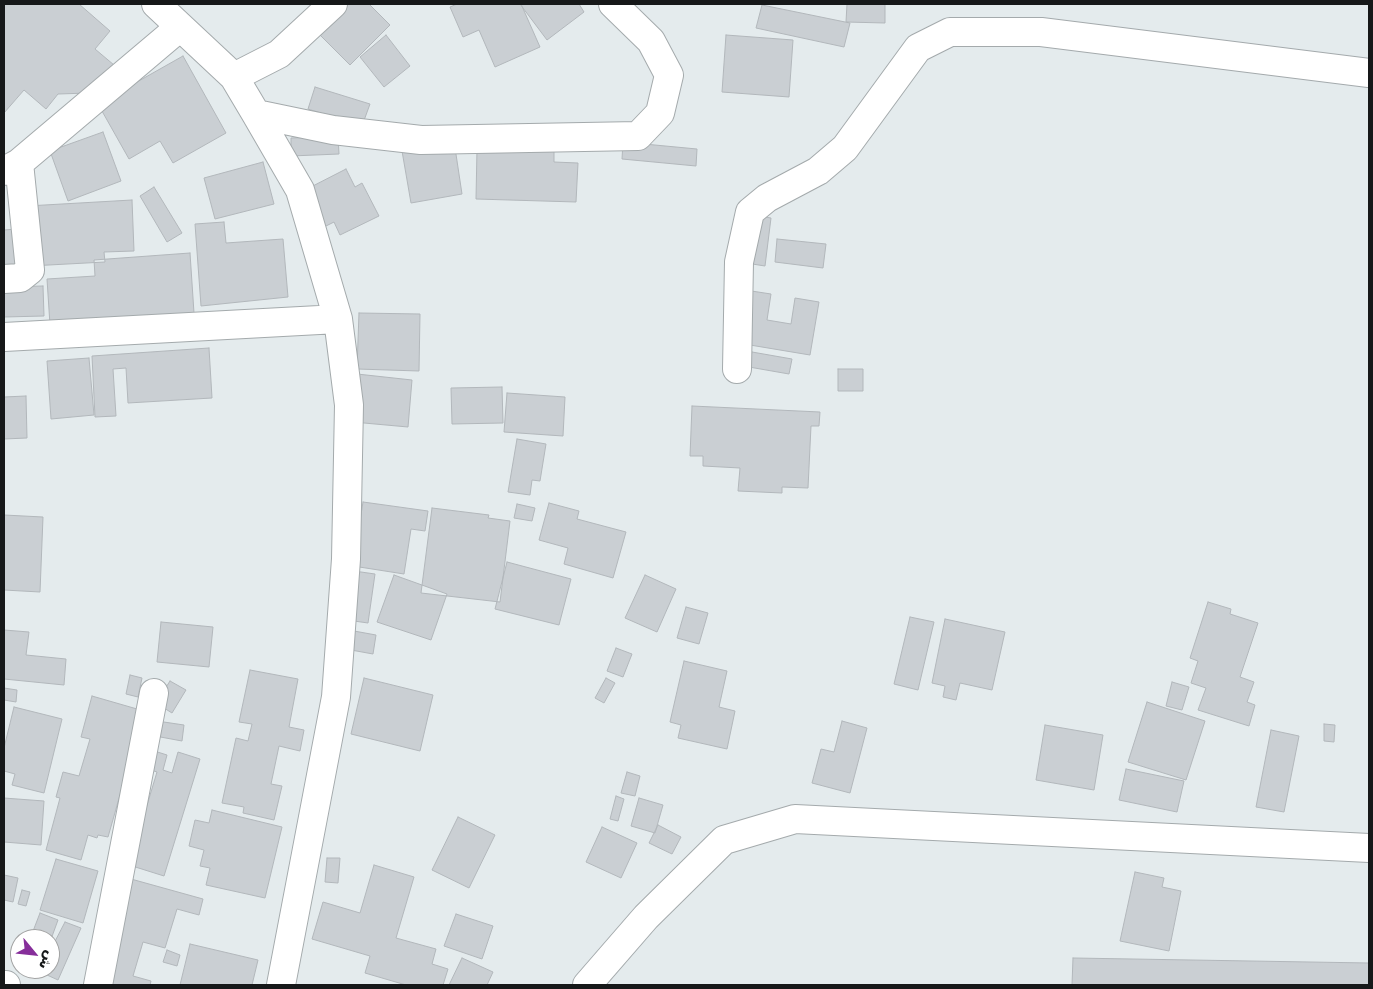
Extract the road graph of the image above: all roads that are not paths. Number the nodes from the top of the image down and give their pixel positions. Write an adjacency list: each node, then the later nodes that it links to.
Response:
1 (332, 4): 5 (street)
2 (613, 4): 6 (street)
3 (173, 13): 5 (street); 7 (street)
4 (1369, 73): 11 (street)
5 (234, 77): 6 (street)
6 (256, 114): 9 (street)
7 (12, 167): 8 (street)
8 (4, 279)
9 (338, 319): 10 (street); 15 (street)
10 (4, 337)
11 (737, 369)
12 (154, 693): 14 (street)
13 (1369, 848): 16 (street)
14 (98, 985)
15 (280, 985)
16 (587, 985)

